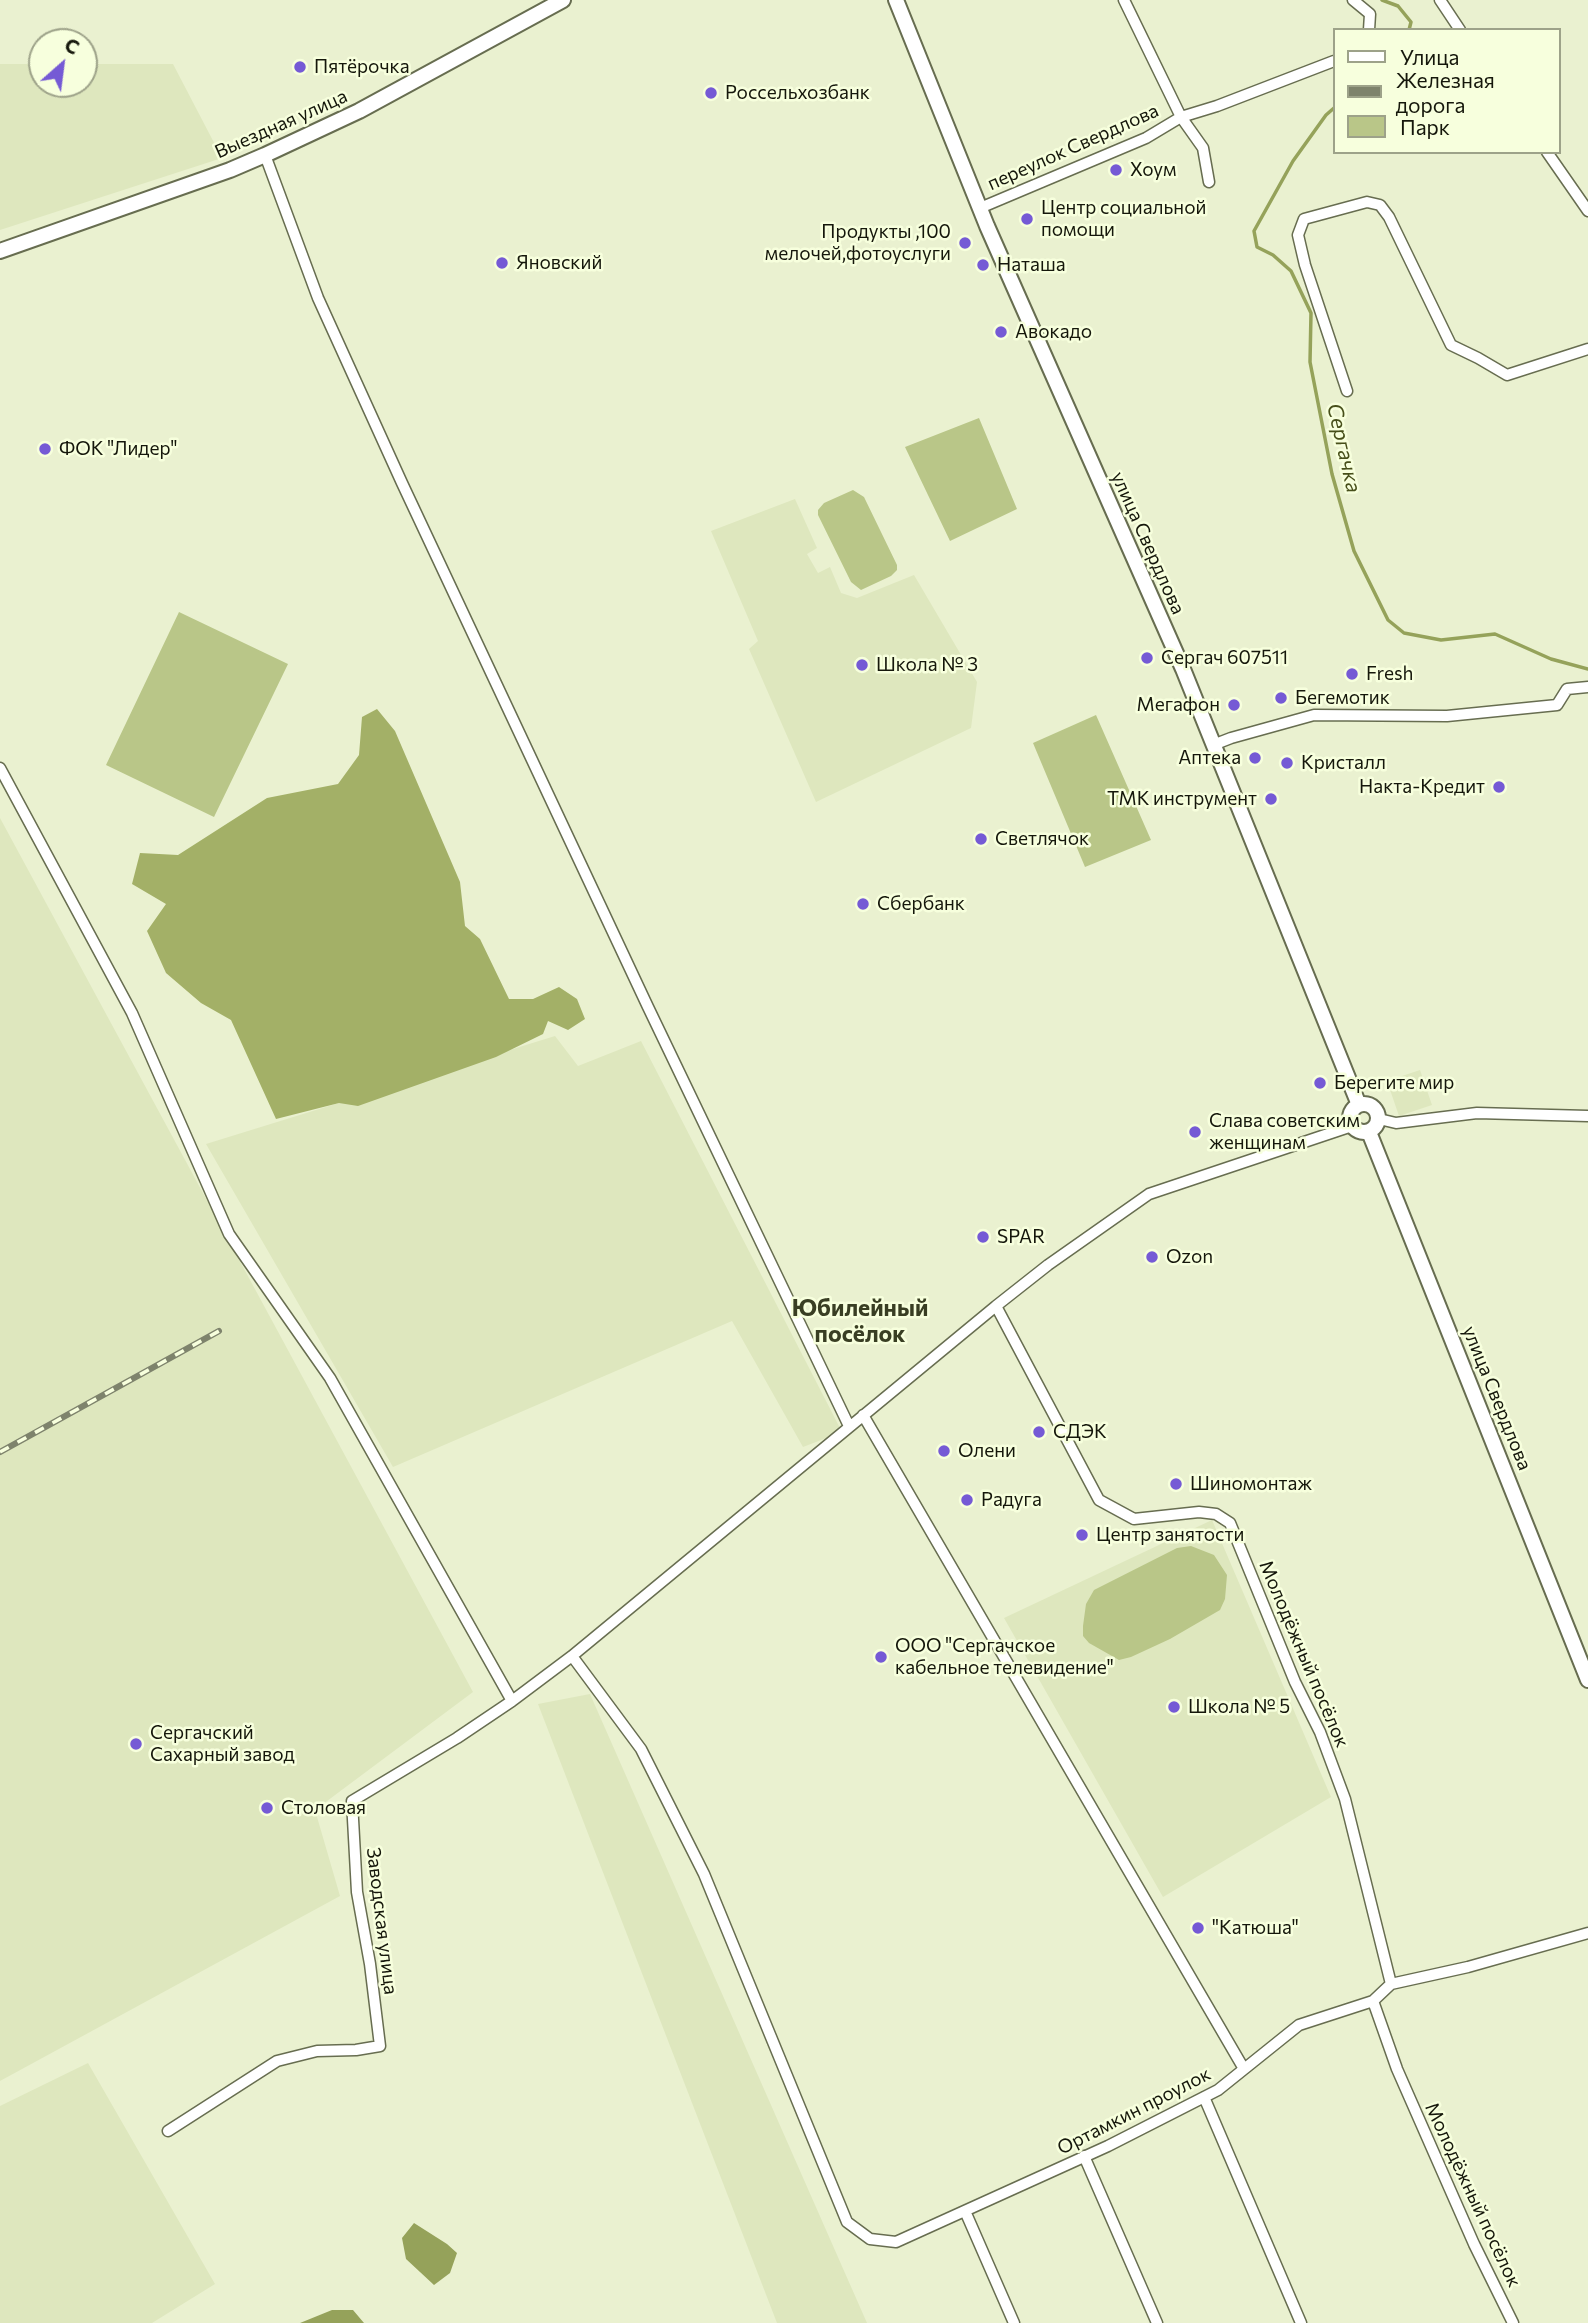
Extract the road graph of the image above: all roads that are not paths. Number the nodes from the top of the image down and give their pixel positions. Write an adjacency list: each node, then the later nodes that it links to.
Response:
1 (564, 0): 11 (street, Выездная улица)
2 (896, 0): 13 (street, улица Свердлова)
3 (1124, 0): 9 (street, переулок Свердлова)
4 (1353, 0): 6 (street)
5 (1440, 0): 7 (street)
6 (1369, 28)
7 (1459, 28)
8 (1332, 62): 9 (street, переулок Свердлова)
9 (1181, 117): 12 (street, переулок Свердлова); 13 (street, переулок Свердлова)
10 (1548, 154): 14 (street)
11 (265, 155): 15 (street, Выездная улица); 28 (street)
12 (1209, 182)
13 (980, 208): 19 (street, улица Свердлова)
14 (1588, 211)
15 (0, 251)
16 (1588, 349): 17 (street)
17 (1347, 391)
18 (1588, 687): 19 (street)
19 (1213, 745): 21 (street, улица Свердлова)
20 (0, 768): 31 (street)
21 (1359, 1105): 23 (street); 24 (street)
22 (1588, 1116): 23 (street)
23 (1379, 1119): 25 (street)
24 (1352, 1126): 25 (street); 26 (street)
25 (1369, 1132): 30 (street, улица Свердлова)
26 (996, 1306): 27 (street); 33 (street, Молодёжный посёлок)
27 (863, 1415): 28 (street); 35 (street)
28 (849, 1426): 29 (street)
29 (572, 1656): 31 (street); 39 (street, Ортамкин проулок)
30 (1588, 1680)
31 (512, 1701): 37 (street, Заводская улица)
32 (1588, 1933): 33 (street)
33 (1391, 1984): 34 (street, Ортамкин проулок)
34 (1373, 2001): 35 (street, Ортамкин проулок); 43 (street, Молодёжный посёлок)
35 (1244, 2069): 36 (street, Ортамкин проулок)
36 (1204, 2097): 38 (street, Ортамкин проулок); 42 (street)
37 (168, 2131)
38 (1084, 2157): 39 (street, Ортамкин проулок); 41 (street)
39 (965, 2211): 40 (street)
40 (1014, 2323)
41 (1157, 2323)
42 (1301, 2323)
43 (1513, 2323)

